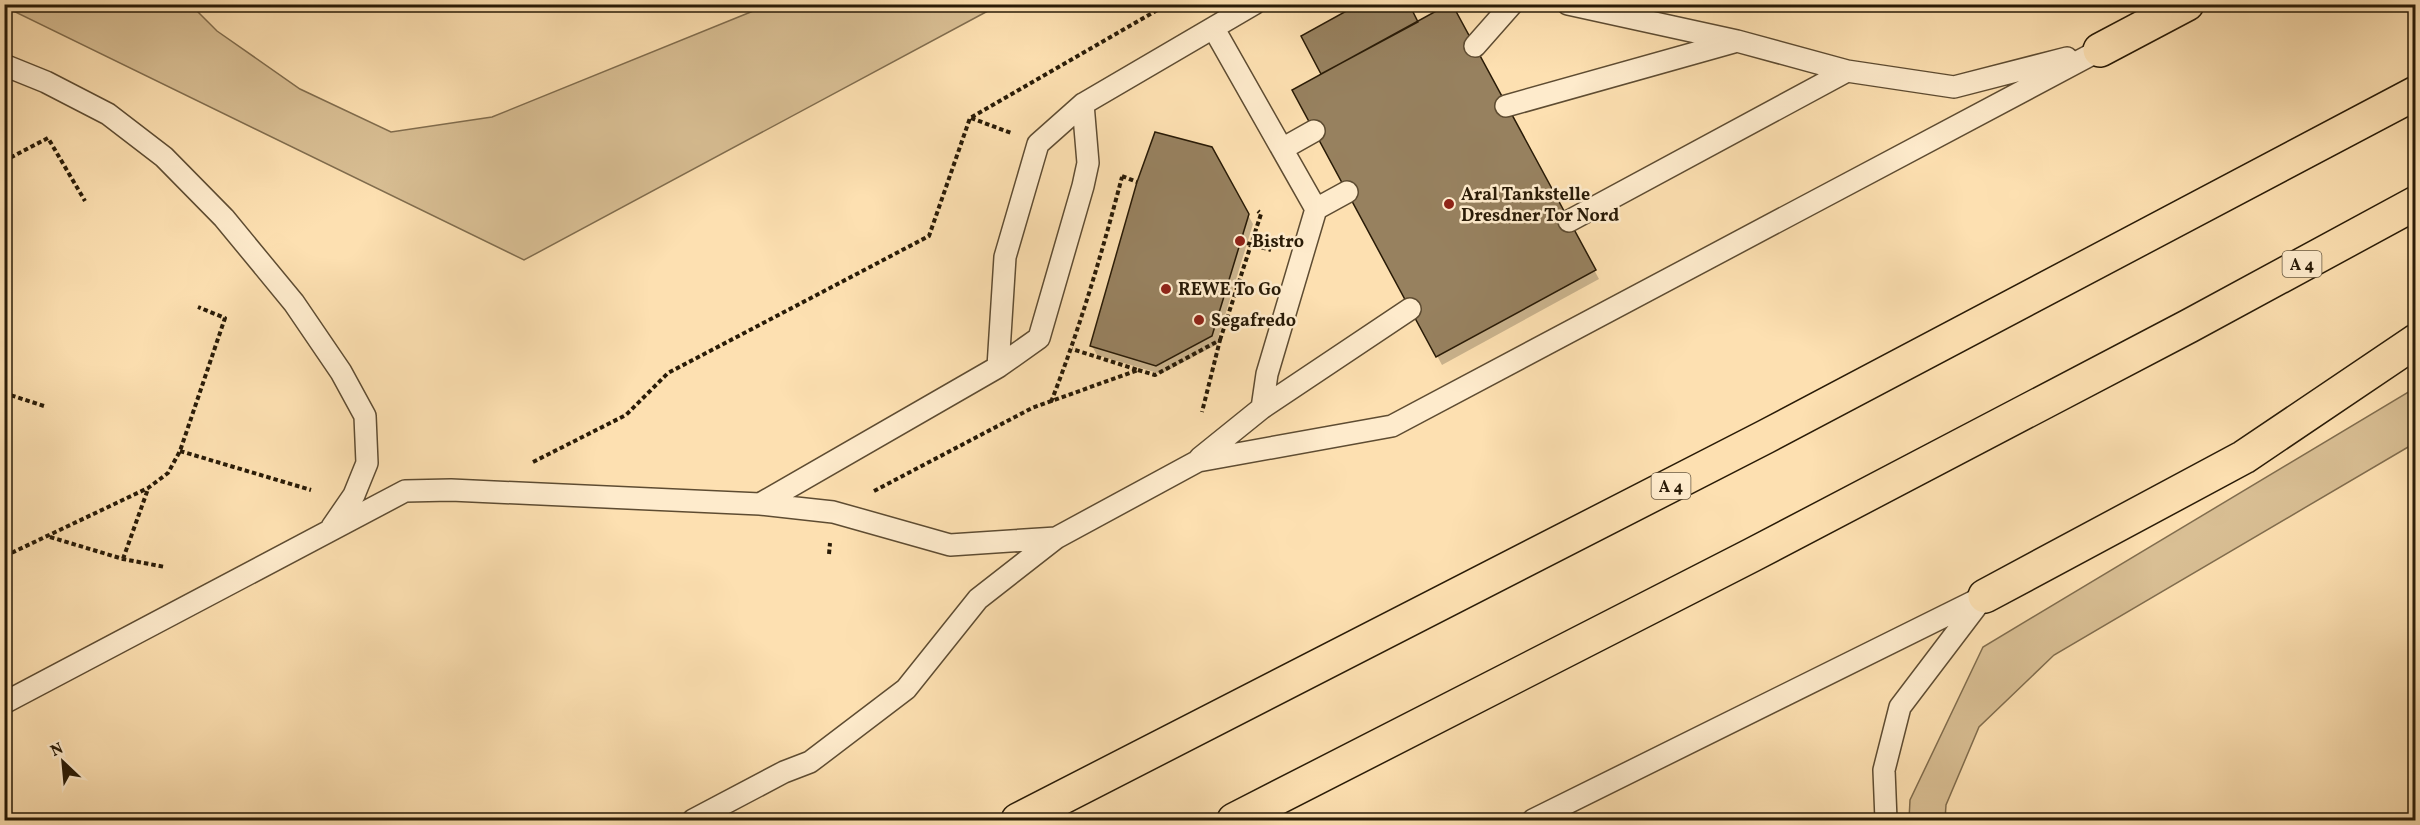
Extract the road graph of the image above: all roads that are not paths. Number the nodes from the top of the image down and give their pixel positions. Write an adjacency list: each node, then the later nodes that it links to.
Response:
1 (1254, 4): 5 (lane)
2 (1512, 4): 7 (lane)
3 (1569, 4): 6 (lane)
4 (2187, 4): 8 (highway)
5 (1214, 29): 12 (lane); 15 (lane)
6 (1737, 41): 10 (lane); 13 (lane)
7 (1475, 46)
8 (2100, 50): 10 (lane); 24 (lane)
9 (4, 65): 26 (lane)
10 (1847, 72): 19 (lane)
11 (2415, 93): 31 (highway, A 4)
12 (1083, 104): 22 (lane); 22 (lane)
13 (1506, 106)
14 (1314, 131): 15 (lane)
15 (1282, 149): 18 (lane)
16 (1347, 192): 18 (lane)
17 (2415, 203): 32 (highway, A 4)
18 (1316, 209): 23 (lane)
19 (1569, 221)
20 (1410, 309): 23 (lane)
21 (2415, 340): 28 (highway)
22 (998, 367): 25 (lane)
23 (1262, 408): 24 (lane)
24 (1198, 461): 27 (lane)
25 (760, 504): 26 (lane); 27 (lane)
26 (330, 530): 29 (lane)
27 (1056, 538): 30 (lane)
28 (1985, 596): 33 (lane); 34 (lane)
29 (4, 703)
30 (693, 820)
31 (1018, 820)
32 (1234, 820)
33 (1533, 820)
34 (1886, 820)

